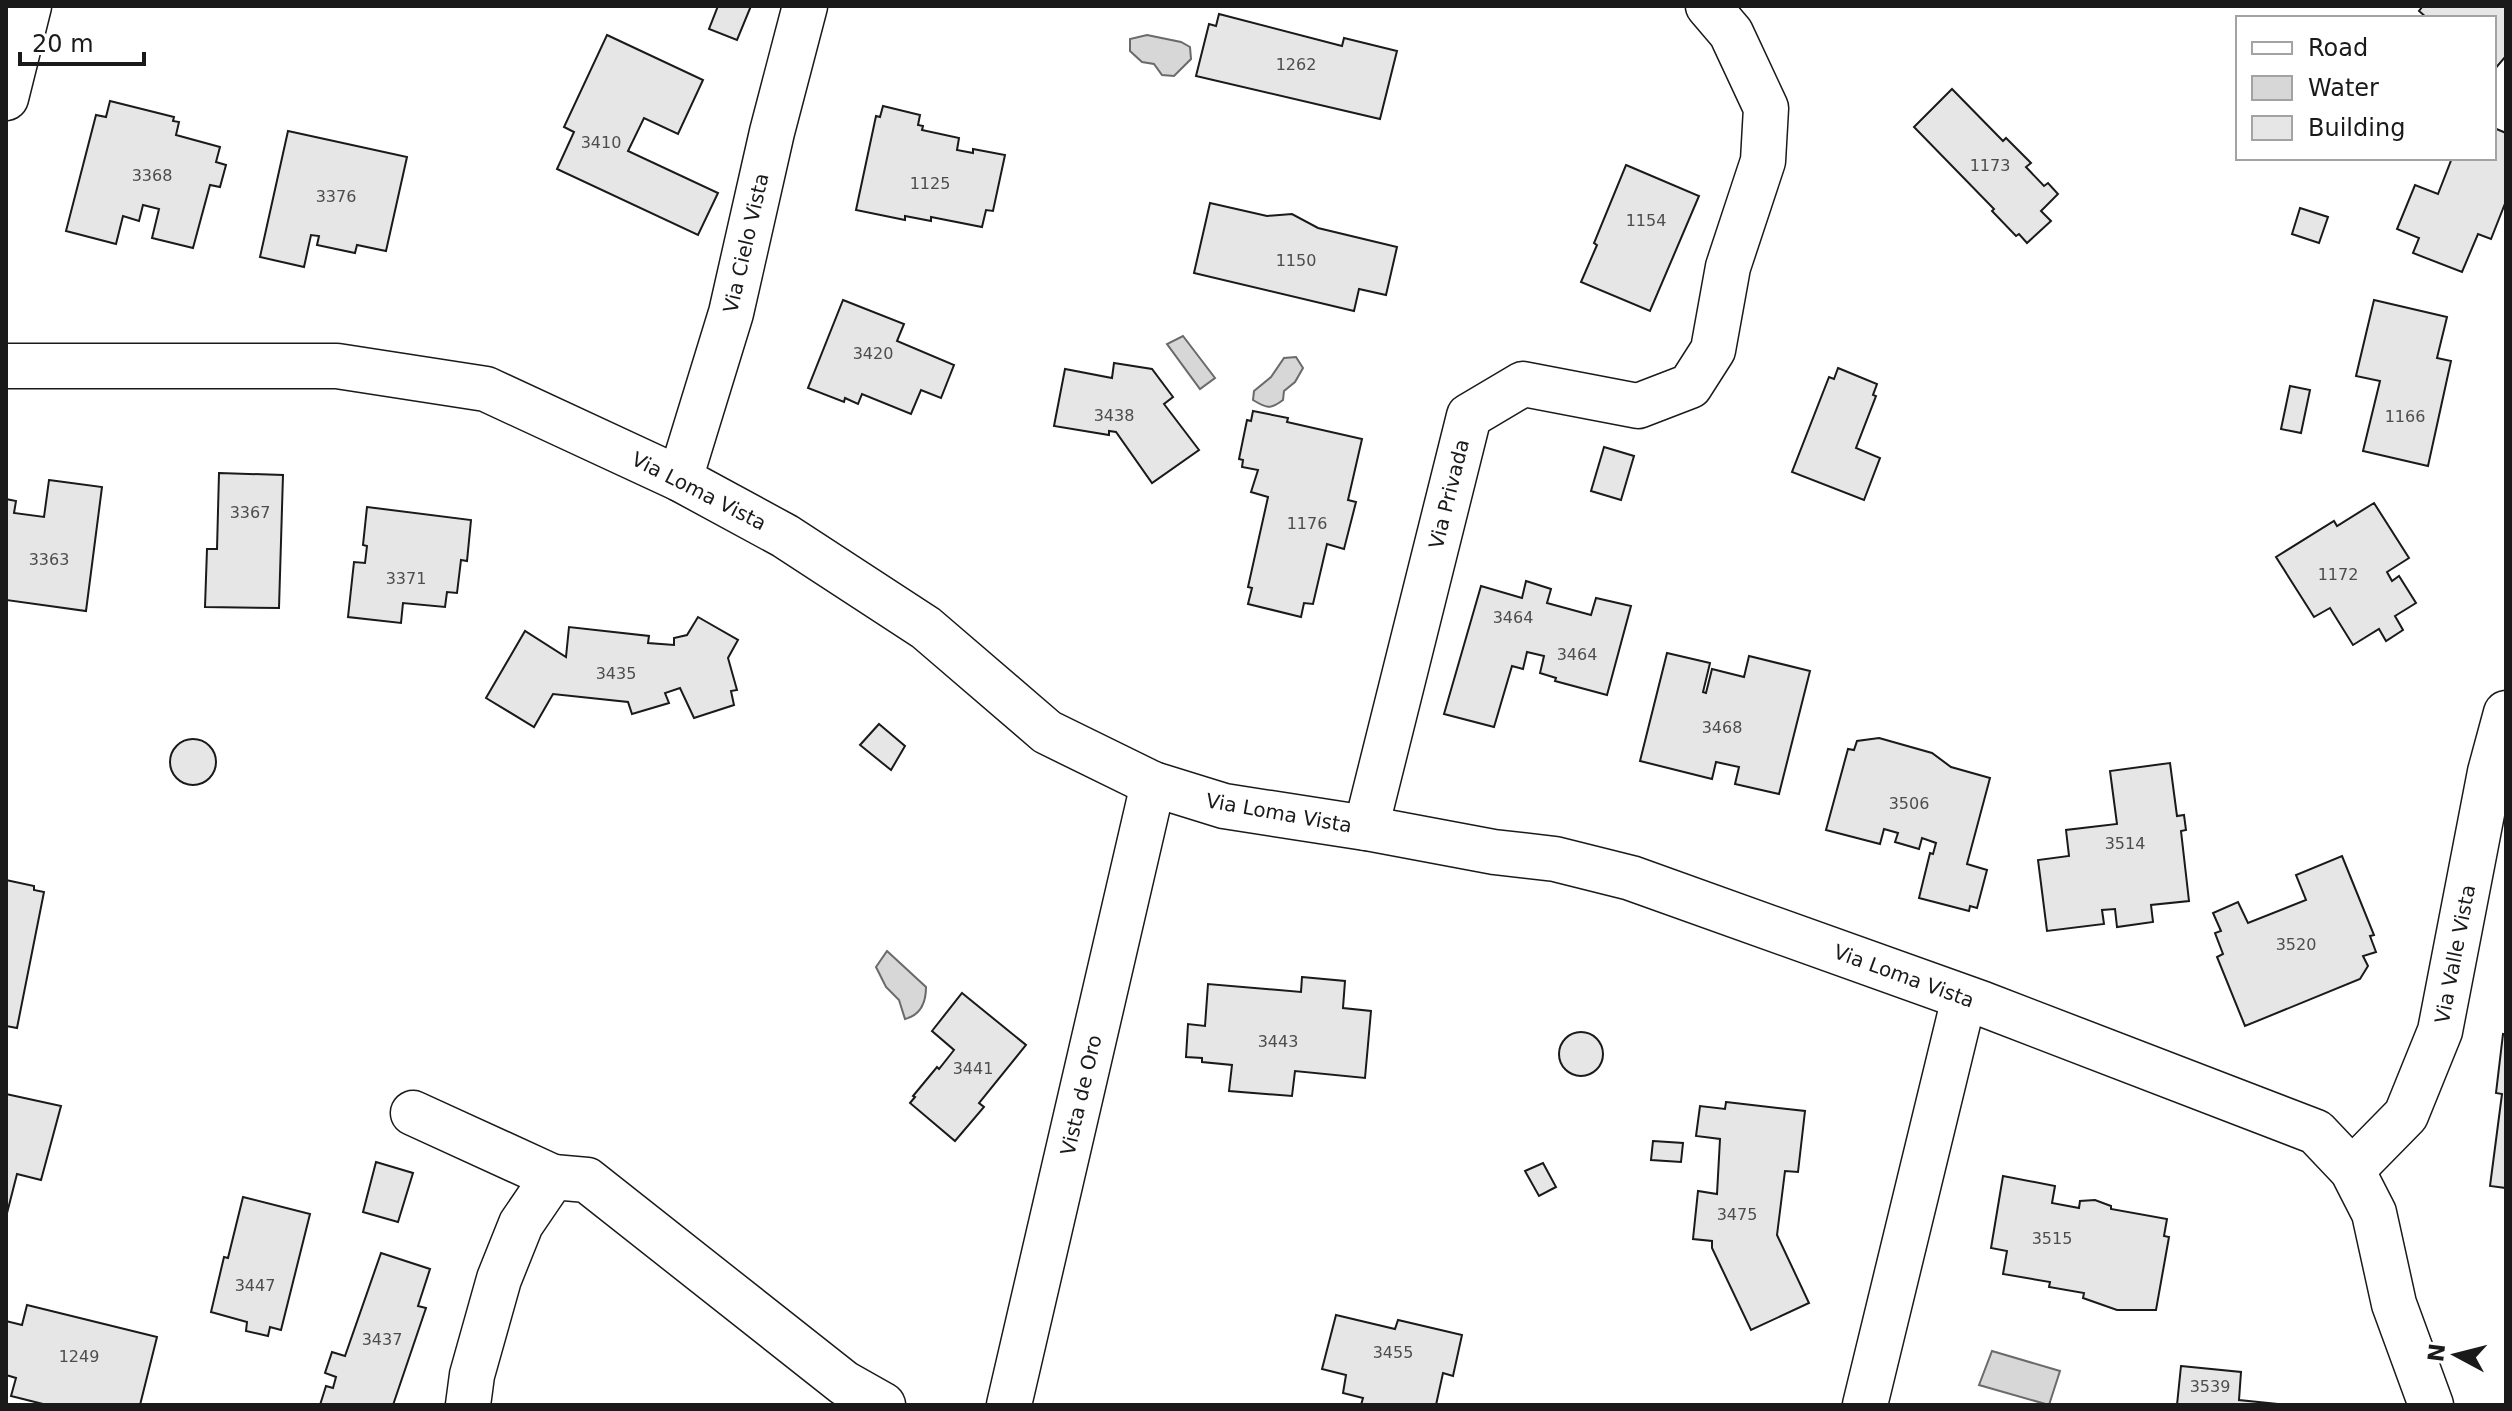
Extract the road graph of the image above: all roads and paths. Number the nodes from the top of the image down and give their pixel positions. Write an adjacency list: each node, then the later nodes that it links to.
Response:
1 (29, 6): 4 (street)
2 (805, 6): 6 (street, Via Cielo Vista)
3 (1708, 6): 9 (street, Via Privada)
4 (6, 98)
5 (6, 366): 6 (street, Via Loma Vista)
6 (680, 479): 8 (street, Via Loma Vista)
7 (2506, 713): 12 (street, Via Valle Vista)
8 (1153, 784): 9 (street, Via Loma Vista); 16 (street, Vista de Oro)
9 (1366, 828): 10 (street, Via Loma Vista)
10 (1964, 998): 12 (street, Via Loma Vista); 17 (street)
11 (413, 1113): 13 (street)
12 (2352, 1170): 18 (street, Via Loma Vista)
13 (553, 1177): 14 (street); 15 (street)
14 (468, 1405)
15 (883, 1405)
16 (1009, 1405)
17 (1865, 1405)
18 (2431, 1405)

